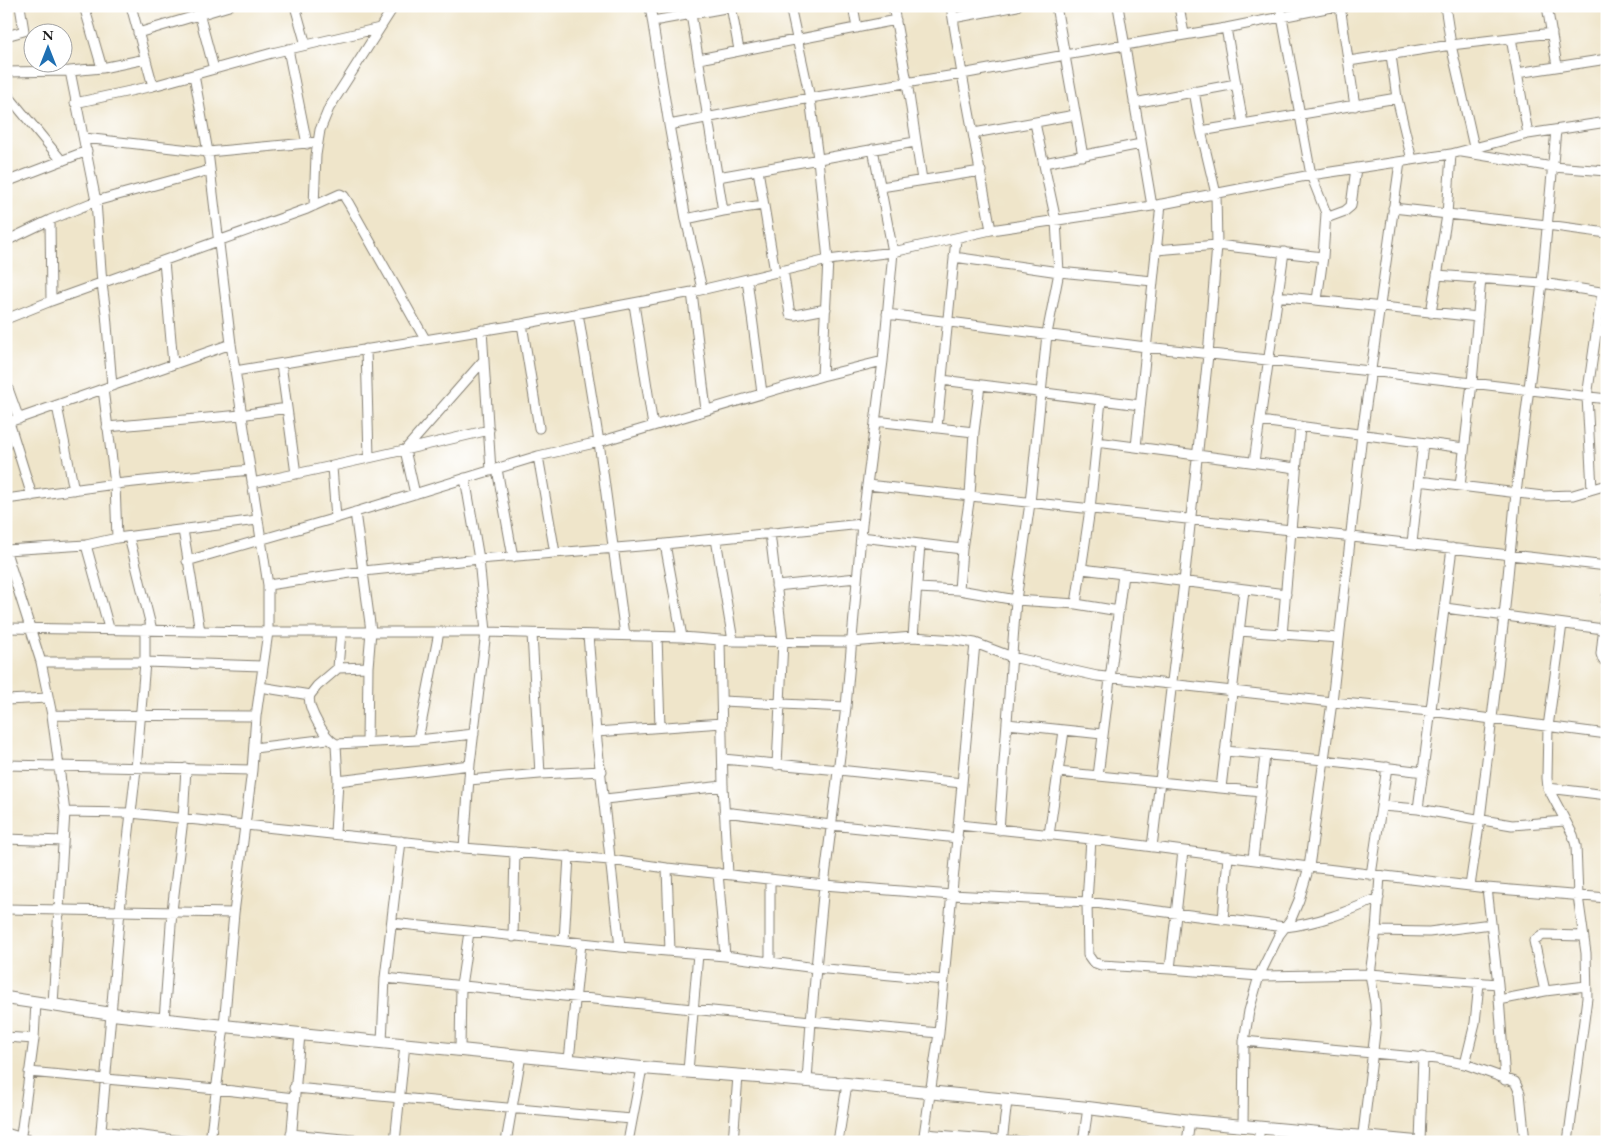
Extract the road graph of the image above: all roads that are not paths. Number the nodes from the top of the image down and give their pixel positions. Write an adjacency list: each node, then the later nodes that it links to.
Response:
1 (20, 6): 33 (street)
2 (84, 6): 48 (street)
3 (131, 6): 30 (street)
4 (230, 6): 21 (street)
5 (295, 6): 36 (street)
6 (394, 6): 27 (street)
7 (650, 6): 26 (street)
8 (790, 6): 35 (street)
9 (853, 6): 28 (street)
10 (893, 6): 25 (street)
11 (951, 6): 23 (street)
12 (1015, 6): 23 (street)
13 (1056, 6): 41 (street)
14 (1118, 6): 37 (street)
15 (1179, 6): 32 (street)
16 (1280, 6): 24 (street)
17 (1338, 6): 24 (street); 46 (street)
18 (1444, 6): 38 (street)
19 (1547, 6): 31 (street)
20 (731, 7): 22 (street); 40 (street)
21 (199, 11): 30 (street); 49 (street)
22 (691, 14): 26 (street); 44 (street)
23 (953, 18): 55 (street)
24 (1282, 18): 29 (street); 68 (street)
25 (896, 20): 28 (street); 57 (street)
26 (653, 21): 73 (street)
27 (380, 28): 36 (street); 79 (street)
28 (857, 28): 35 (street)
29 (1226, 28): 32 (street); 58 (street)
30 (138, 33): 43 (street)
31 (1552, 33): 34 (street); 47 (street)
32 (1184, 34): 37 (street)
33 (6, 36)
34 (1511, 38): 38 (street); 54 (street)
35 (797, 40): 40 (street); 62 (street)
36 (306, 45): 39 (street)
37 (1125, 45): 41 (street); 64 (street)
38 (1451, 45): 42 (street); 83 (street)
39 (288, 49): 49 (street); 81 (street)
40 (739, 50): 44 (street)
41 (1065, 55): 55 (street); 67 (street)
42 (1391, 55): 46 (street); 63 (street)
43 (146, 59): 48 (street); 59 (street)
44 (699, 59): 69 (street)
45 (1607, 59): 47 (street)
46 (1349, 61): 66 (street)
47 (1558, 66): 54 (street)
48 (102, 68): 50 (street)
49 (214, 69): 56 (street)
50 (72, 71)
51 (6, 72): 52 (street)
52 (22, 72)
53 (70, 72): 65 (street)
54 (1517, 73): 77 (street)
55 (962, 74): 57 (street); 76 (street)
56 (194, 75): 59 (street); 86 (street)
57 (907, 82): 62 (street); 80 (street)
58 (1236, 84): 60 (street); 72 (street)
59 (153, 86): 65 (street)
60 (1194, 91): 64 (street); 75 (street)
61 (6, 93): 90 (street)
62 (810, 98): 69 (street); 89 (street)
63 (1397, 98): 66 (street); 91 (street)
64 (1134, 102): 82 (street)
65 (75, 103): 78 (street)
66 (1355, 106): 68 (street)
67 (1075, 114): 71 (street); 88 (street)
68 (1301, 115): 72 (street); 100 (street)
69 (708, 117): 73 (street); 101 (street)
70 (1607, 122): 74 (street)
71 (1035, 123): 76 (street); 93 (street)
72 (1243, 123): 75 (street)
73 (669, 125): 115 (street)
74 (1556, 130): 77 (street); 94 (street)
75 (1200, 131): 105 (street)
76 (974, 133): 98 (street)
77 (1528, 134): 83 (street)
78 (84, 138): 85 (street); 86 (street)
79 (318, 142): 81 (street); 109 (street)
80 (915, 142): 84 (street); 102 (street)
81 (307, 144): 86 (street)
82 (1141, 144): 88 (street); 108 (street)
83 (1474, 147): 87 (street)
84 (872, 149): 89 (street); 104 (street)
85 (86, 151): 90 (street); 106 (street)
86 (208, 152): 96 (street)
87 (1455, 152): 91 (street); 94 (street); 112 (street)
88 (1083, 156): 93 (street)
89 (818, 159): 97 (street); 129 (street)
90 (62, 160): 103 (street)
91 (1412, 160): 92 (street)
92 (1400, 162): 95 (street); 110 (street)
93 (1044, 163): 116 (street)
94 (1553, 167): 99 (street); 117 (street)
95 (1356, 168): 100 (street); 113 (street)
96 (210, 170): 106 (street); 122 (street)
97 (758, 170): 101 (street); 107 (street)
98 (981, 171): 102 (street); 118 (street)
99 (1607, 172)
100 (1311, 175): 105 (street); 113 (street)
101 (718, 177): 111 (street)
102 (922, 180): 104 (street)
103 (6, 182)
104 (881, 187): 125 (street)
105 (1216, 194): 108 (street); 123 (street)
106 (96, 201): 114 (street); 138 (street)
107 (763, 205): 111 (street); 131 (street)
108 (1156, 205): 116 (street); 124 (street)
109 (314, 206): 122 (street); 159 (street)
110 (1392, 208): 112 (street); 146 (street)
111 (723, 211): 115 (street)
112 (1447, 215): 117 (street); 133 (street)
113 (1326, 218): 128 (street)
114 (50, 220): 121 (street); 144 (street)
115 (686, 220): 139 (street)
116 (1056, 221): 118 (street); 132 (street)
117 (1548, 225): 119 (street); 137 (street)
118 (991, 230): 120 (street)
119 (1607, 233)
120 (956, 238): 125 (street); 127 (street)
121 (6, 241)
122 (218, 241): 130 (street); 160 (street)
123 (1217, 246): 124 (street); 126 (street); 163 (street)
124 (1156, 250): 136 (street)
125 (893, 252): 129 (street); 150 (street)
126 (1284, 252): 128 (street); 142 (street)
127 (954, 257): 132 (street); 153 (street)
128 (1323, 257): 143 (street)
129 (828, 260): 131 (street); 147 (street)
130 (164, 261): 138 (street); 167 (street)
131 (779, 271): 135 (street); 147 (street)
132 (1059, 272): 136 (street); 158 (street)
133 (1437, 274): 134 (street); 149 (street)
134 (1480, 278): 137 (street); 151 (street)
135 (747, 279): 139 (street); 179 (street)
136 (1153, 281): 161 (street)
137 (1542, 283): 141 (street); 177 (street)
138 (102, 284): 144 (street); 176 (street)
139 (702, 289): 140 (street)
140 (692, 292): 145 (street); 186 (street)
141 (1604, 293): 156 (street)
142 (1277, 296): 143 (street); 164 (street)
143 (1317, 300): 146 (street)
144 (51, 301): 152 (street)
145 (634, 304): 148 (street); 192 (street)
146 (1380, 308): 149 (street); 170 (street)
147 (826, 309): 171 (street)
148 (578, 313): 154 (street); 200 (street)
149 (1431, 313): 151 (street)
150 (887, 314): 153 (street); 166 (street)
151 (1478, 317): 174 (street)
152 (6, 320)
153 (947, 321): 158 (street); 172 (street)
154 (522, 324): 155 (street); 196 (street)
155 (482, 330): 159 (street); 165 (street)
156 (1596, 331): 157 (street); 180 (street)
157 (1607, 332)
158 (1047, 334): 161 (street); 178 (street)
159 (426, 340): 162 (street)
160 (231, 344): 167 (street); 169 (street)
161 (1146, 347): 163 (street); 183 (street)
162 (366, 349): 168 (street); 208 (street)
163 (1208, 354): 164 (street); 206 (street)
164 (1269, 360): 170 (street); 190 (street)
165 (483, 361): 197 (street); 205 (street)
166 (883, 361): 171 (street); 189 (street)
167 (173, 364): 176 (street)
168 (281, 364): 169 (street); 185 (street)
169 (234, 371): 187 (street)
170 (1370, 371): 174 (street); 199 (street)
171 (822, 376): 179 (street)
172 (942, 380): 175 (street); 195 (street)
173 (6, 383): 188 (street)
174 (1472, 383): 177 (street); 204 (street)
175 (980, 384): 178 (street); 198 (street)
176 (107, 388): 184 (street); 194 (street)
177 (1530, 390): 180 (street); 224 (street)
178 (1042, 392): 182 (street); 229 (street)
179 (762, 393): 186 (street)
180 (1587, 397): 181 (street); 222 (street)
181 (1607, 399)
182 (1101, 400): 183 (street); 201 (street)
183 (1140, 405): 203 (street)
184 (57, 406): 188 (street); 223 (street)
185 (287, 408): 187 (street); 214 (street)
186 (706, 410): 192 (street)
187 (241, 415): 194 (street); 212 (street)
188 (19, 419): 191 (street)
189 (875, 421): 195 (street); 219 (street)
190 (1260, 421): 193 (street); 209 (street)
191 (8, 422): 227 (street)
192 (653, 426): 200 (street)
193 (1300, 426): 199 (street); 211 (street)
194 (107, 427): 218 (street)
195 (937, 427): 198 (street)
196 (539, 428)
197 (489, 430): 205 (street); 213 (street)
198 (974, 432): 226 (street)
199 (1362, 434): 202 (street); 240 (street)
200 (598, 442): 207 (street); 249 (street)
201 (1097, 442): 203 (street); 230 (street)
202 (1423, 443): 204 (street); 216 (street)
203 (1136, 447): 206 (street)
204 (1464, 448): 221 (street)
205 (405, 450): 208 (street); 225 (street)
206 (1198, 455): 209 (street); 233 (street)
207 (538, 456): 213 (street); 253 (street)
208 (369, 457): 210 (street)
209 (1254, 462): 211 (street)
210 (332, 467): 214 (street); 232 (street)
211 (1296, 468): 237 (street)
212 (250, 470): 217 (street); 218 (street)
213 (494, 470): 215 (street); 255 (street)
214 (296, 474): 217 (street)
215 (465, 478): 225 (street); 256 (street)
216 (1419, 481): 221 (street); 245 (street)
217 (252, 483): 234 (street)
218 (114, 484): 223 (street); 242 (street)
219 (867, 485): 226 (street); 235 (street)
220 (1607, 485): 222 (street)
221 (1460, 486): 224 (street)
222 (1592, 489): 224 (street)
223 (74, 490): 227 (street)
224 (1516, 493): 254 (street)
225 (414, 494): 231 (street)
226 (970, 495): 229 (street); 251 (street)
227 (32, 496): 228 (street)
228 (6, 499)
229 (1030, 503): 230 (street); 271 (street)
230 (1090, 509): 233 (street); 259 (street)
231 (355, 512): 232 (street); 260 (street)
232 (336, 518): 244 (street)
233 (1190, 519): 237 (street); 263 (street)
234 (257, 520): 236 (street); 244 (street)
235 (862, 524): 238 (street); 239 (street)
236 (182, 530): 241 (street); 257 (street)
237 (1291, 530): 240 (street); 269 (street)
238 (770, 533): 243 (street); 265 (street)
239 (861, 536): 247 (street); 262 (street)
240 (1350, 536): 245 (street); 296 (street)
241 (129, 537): 242 (street); 281 (street)
242 (117, 538): 248 (street)
243 (716, 539): 246 (street); 298 (street)
244 (260, 540): 257 (street); 264 (street)
245 (1412, 543): 250 (street)
246 (665, 544): 249 (street); 294 (street)
247 (920, 544): 251 (street); 266 (street)
248 (86, 545): 252 (street); 279 (street)
249 (613, 547): 253 (street); 291 (street)
250 (1452, 548): 254 (street); 273 (street)
251 (962, 549): 267 (street)
252 (6, 551): 278 (street)
253 (556, 553): 255 (street)
254 (1511, 555): 258 (street); 275 (street)
255 (513, 556): 256 (street)
256 (479, 559): 260 (street); 287 (street)
257 (187, 561): 282 (street)
258 (1607, 566)
259 (1082, 569): 261 (street); 272 (street)
260 (364, 571): 264 (street); 283 (street)
261 (1123, 574): 263 (street); 274 (street)
262 (857, 578): 265 (street); 300 (street)
263 (1184, 582): 268 (street); 310 (street)
264 (268, 586): 284 (street)
265 (776, 586): 299 (street)
266 (917, 588): 267 (street); 295 (street)
267 (959, 590): 271 (street)
268 (1244, 590): 269 (street); 288 (street)
269 (1286, 594): 292 (street)
270 (1607, 596): 280 (street)
271 (1016, 600): 272 (street); 302 (street)
272 (1076, 604): 274 (street)
273 (1444, 608): 275 (street); 320 (street)
274 (1118, 611): 309 (street)
275 (1504, 617): 276 (street); 324 (street)
276 (1562, 624): 280 (street); 328 (street)
277 (6, 628): 278 (street)
278 (30, 628): 279 (street); 303 (street)
279 (109, 628): 281 (street)
280 (1603, 629): 305 (street)
281 (149, 630): 282 (street); 304 (street)
282 (200, 631): 284 (street)
283 (371, 631): 285 (street); 286 (street); 307 (street)
284 (268, 632): 285 (street); 306 (street)
285 (341, 632): 308 (street)
286 (439, 632): 287 (street); 335 (street)
287 (486, 632): 289 (street); 331 (street)
288 (1239, 632): 292 (street); 312 (street)
289 (532, 634): 290 (street); 355 (street)
290 (588, 635): 291 (street); 330 (street)
291 (625, 635): 293 (street)
292 (1282, 635): 296 (street)
293 (657, 636): 294 (street); 327 (street)
294 (682, 638): 297 (street)
295 (913, 638): 300 (street); 301 (street)
296 (1339, 638): 317 (street)
297 (720, 641): 298 (street); 316 (street)
298 (732, 641): 299 (street)
299 (783, 641): 300 (street); 318 (street)
300 (852, 642): 319 (street)
301 (975, 643): 302 (street); 360 (street)
302 (1012, 657): 309 (street); 326 (street)
303 (41, 662): 304 (street); 314 (street)
304 (145, 662): 306 (street); 322 (street)
305 (1607, 662)
306 (262, 666): 311 (street)
307 (368, 667): 308 (street); 336 (street)
308 (338, 668): 313 (street)
309 (1111, 678): 310 (street); 332 (street)
310 (1172, 684): 312 (street); 359 (street)
311 (260, 687): 313 (street); 323 (street)
312 (1231, 691): 317 (street); 339 (street)
313 (310, 695): 334 (street)
314 (48, 698): 315 (street); 321 (street)
315 (6, 700)
316 (722, 701): 318 (street); 325 (street)
317 (1332, 702): 320 (street); 342 (street)
318 (780, 704): 319 (street); 344 (street)
319 (846, 707): 351 (street)
320 (1430, 711): 324 (street); 354 (street)
321 (52, 715): 322 (street); 345 (street)
322 (140, 716): 323 (street); 349 (street)
323 (256, 716): 338 (street)
324 (1492, 719): 328 (street); 373 (street)
325 (722, 723): 327 (street); 341 (street)
326 (1007, 724): 329 (street); 378 (street)
327 (660, 727): 330 (street)
328 (1548, 727): 333 (street); 363 (street)
329 (1064, 731): 332 (street); 353 (street)
330 (596, 732): 352 (street)
331 (474, 734): 335 (street); 343 (street)
332 (1102, 734): 356 (street)
333 (1607, 734)
334 (328, 739): 337 (street); 338 (street)
335 (418, 740): 336 (street)
336 (366, 742): 337 (street)
337 (336, 744): 358 (street)
338 (254, 748): 350 (street)
339 (1224, 750): 340 (street); 362 (street)
340 (1266, 755): 342 (street); 364 (street)
341 (723, 759): 344 (street); 361 (street)
342 (1324, 760): 347 (street); 394 (street)
343 (470, 765): 357 (street); 358 (street)
344 (777, 765): 351 (street)
345 (59, 766): 346 (street); 349 (street); 369 (street)
346 (6, 767)
347 (1387, 767): 354 (street); 367 (street)
348 (186, 768): 349 (street); 350 (street); 372 (street)
349 (136, 769): 371 (street)
350 (252, 770): 377 (street)
351 (839, 770): 360 (street); 375 (street)
352 (602, 771): 355 (street); 366 (street)
353 (1058, 772): 356 (street); 380 (street)
354 (1424, 772): 368 (street)
355 (540, 774): 357 (street)
356 (1098, 776): 359 (street)
357 (469, 780): 387 (street)
358 (338, 781): 379 (street)
359 (1159, 782): 362 (street); 386 (street)
360 (962, 783): 376 (street)
361 (723, 786): 366 (street); 370 (street)
362 (1221, 788): 364 (street)
363 (1548, 788): 365 (street); 374 (street)
364 (1261, 792): 392 (street)
365 (1607, 795)
366 (605, 799): 393 (street)
367 (1382, 806): 368 (street); 398 (street)
368 (1418, 810): 373 (street)
369 (65, 812): 371 (street); 384 (street)
370 (724, 812): 375 (street); 397 (street)
371 (131, 813): 372 (street); 410 (street)
372 (183, 819): 377 (street); 411 (street)
373 (1480, 820): 374 (street); 401 (street)
374 (1565, 821): 404 (street)
375 (831, 825): 381 (street); 400 (street)
376 (959, 825): 378 (street); 381 (street)
377 (245, 826): 379 (street); 412 (street)
378 (1000, 830): 380 (street)
379 (335, 833): 385 (street)
380 (1049, 836): 382 (street)
381 (958, 838): 403 (street)
382 (1091, 838): 386 (street); 407 (street)
383 (6, 839): 384 (street)
384 (63, 841): 409 (street)
385 (401, 841): 387 (street); 415 (street)
386 (1152, 847): 388 (street)
387 (464, 848): 389 (street)
388 (1183, 851): 391 (street); 413 (street)
389 (515, 852): 390 (street); 421 (street)
390 (569, 856): 393 (street); 422 (street)
391 (1228, 856): 392 (street); 414 (street)
392 (1253, 859): 394 (street)
393 (610, 860): 395 (street); 424 (street)
394 (1309, 867): 398 (street); 417 (street)
395 (666, 868): 396 (street); 425 (street)
396 (718, 873): 397 (street); 427 (street)
397 (728, 874): 399 (street)
398 (1376, 875): 401 (street); 405 (street)
399 (770, 880): 400 (street); 428 (street)
400 (824, 885): 403 (street); 429 (street)
401 (1470, 886): 402 (street)
402 (1487, 888): 404 (street); 416 (street)
403 (952, 895): 407 (street); 434 (street)
404 (1578, 896): 406 (street); 420 (street)
405 (1379, 898): 417 (street); 418 (street)
406 (1607, 898)
407 (1087, 902): 413 (street); 430 (street)
408 (6, 909): 409 (street)
409 (58, 910): 410 (street); 444 (street)
410 (120, 910): 411 (street); 446 (street)
411 (172, 911): 412 (street); 447 (street)
412 (234, 913): 449 (street)
413 (1177, 914): 414 (street); 430 (street)
414 (1223, 920): 417 (street)
415 (392, 924): 419 (street); 433 (street)
416 (1492, 924): 418 (street); 436 (street)
417 (1285, 927): 432 (street)
418 (1376, 931): 431 (street)
419 (469, 932): 421 (street); 437 (street)
420 (1583, 936): 438 (street); 439 (street)
421 (513, 937): 422 (street)
422 (564, 941): 423 (street)
423 (581, 943): 424 (street); 440 (street)
424 (620, 947): 425 (street)
425 (670, 951): 426 (street)
426 (698, 954): 427 (street); 445 (street)
427 (725, 956): 428 (street)
428 (770, 962): 429 (street)
429 (816, 968): 434 (street); 448 (street)
430 (1170, 969): 432 (street)
431 (1370, 974): 432 (street); 435 (street); 458 (street)
432 (1259, 976): 454 (street)
433 (385, 978): 437 (street); 455 (street)
434 (944, 980): 450 (street)
435 (1479, 983): 436 (street); 462 (street)
436 (1498, 984): 442 (street)
437 (461, 986): 440 (street); 457 (street)
438 (1586, 986): 439 (street); 506 (street)
439 (1544, 991): 442 (street)
440 (576, 996): 445 (street); 461 (street)
441 (6, 998): 443 (highway)
442 (1499, 1000): 468 (street)
443 (36, 1002): 444 (highway); 453 (street)
444 (53, 1004): 446 (highway)
445 (693, 1010): 448 (street); 464 (street)
446 (112, 1014): 447 (highway); 467 (street)
447 (164, 1020): 449 (highway)
448 (811, 1022): 450 (street); 469 (street)
449 (224, 1026): 451 (highway); 472 (street)
450 (939, 1033): 473 (street)
451 (300, 1034): 455 (highway); 471 (street)
452 (6, 1037): 453 (street)
453 (34, 1039): 465 (street)
454 (1244, 1041): 458 (street); 481 (street)
455 (382, 1042): 456 (highway)
456 (405, 1044): 457 (highway); 474 (street)
457 (460, 1049): 459 (highway)
458 (1373, 1054): 460 (street); 487 (street)
459 (521, 1056): 461 (highway); 478 (street)
460 (1423, 1057): 462 (street); 504 (street)
461 (569, 1060): 463 (highway)
462 (1465, 1064): 468 (street)
463 (642, 1068): 464 (highway); 479 (street)
464 (688, 1071): 466 (highway)
465 (29, 1072): 467 (street); 488 (street)
466 (738, 1076): 469 (highway); 498 (street)
467 (106, 1080): 472 (street); 483 (street)
468 (1505, 1080): 505 (street)
469 (807, 1081): 470 (highway)
470 (847, 1084): 473 (highway); 499 (street)
471 (294, 1088): 474 (street); 475 (street)
472 (216, 1089): 475 (street); 493 (street)
473 (931, 1093): 476 (highway); 486 (street)
474 (400, 1097): 478 (street); 495 (street)
475 (294, 1098): 485 (street)
476 (1007, 1101): 477 (highway); 489 (street)
477 (1088, 1108): 480 (highway); 501 (street)
478 (511, 1110): 479 (street); 496 (street)
479 (632, 1119): 497 (street)
480 (1190, 1121): 481 (highway); 502 (street)
481 (1243, 1126): 482 (highway)
482 (1260, 1127): 487 (highway); 503 (street)
483 (101, 1131): 491 (street); 492 (street)
484 (6, 1133): 488 (street)
485 (291, 1138): 494 (street)
486 (924, 1138): 489 (street)
487 (1362, 1139): 504 (highway)
488 (21, 1140): 490 (street)
489 (1002, 1141): 500 (street)
490 (36, 1142)
491 (100, 1142)
492 (192, 1142)
493 (210, 1142)
494 (374, 1142)
495 (395, 1142)
496 (506, 1142)
497 (628, 1142)
498 (733, 1142)
499 (838, 1142)
500 (1027, 1142)
501 (1083, 1142)
502 (1188, 1142)
503 (1258, 1142)
504 (1418, 1142)
505 (1525, 1142)
506 (1568, 1142)

